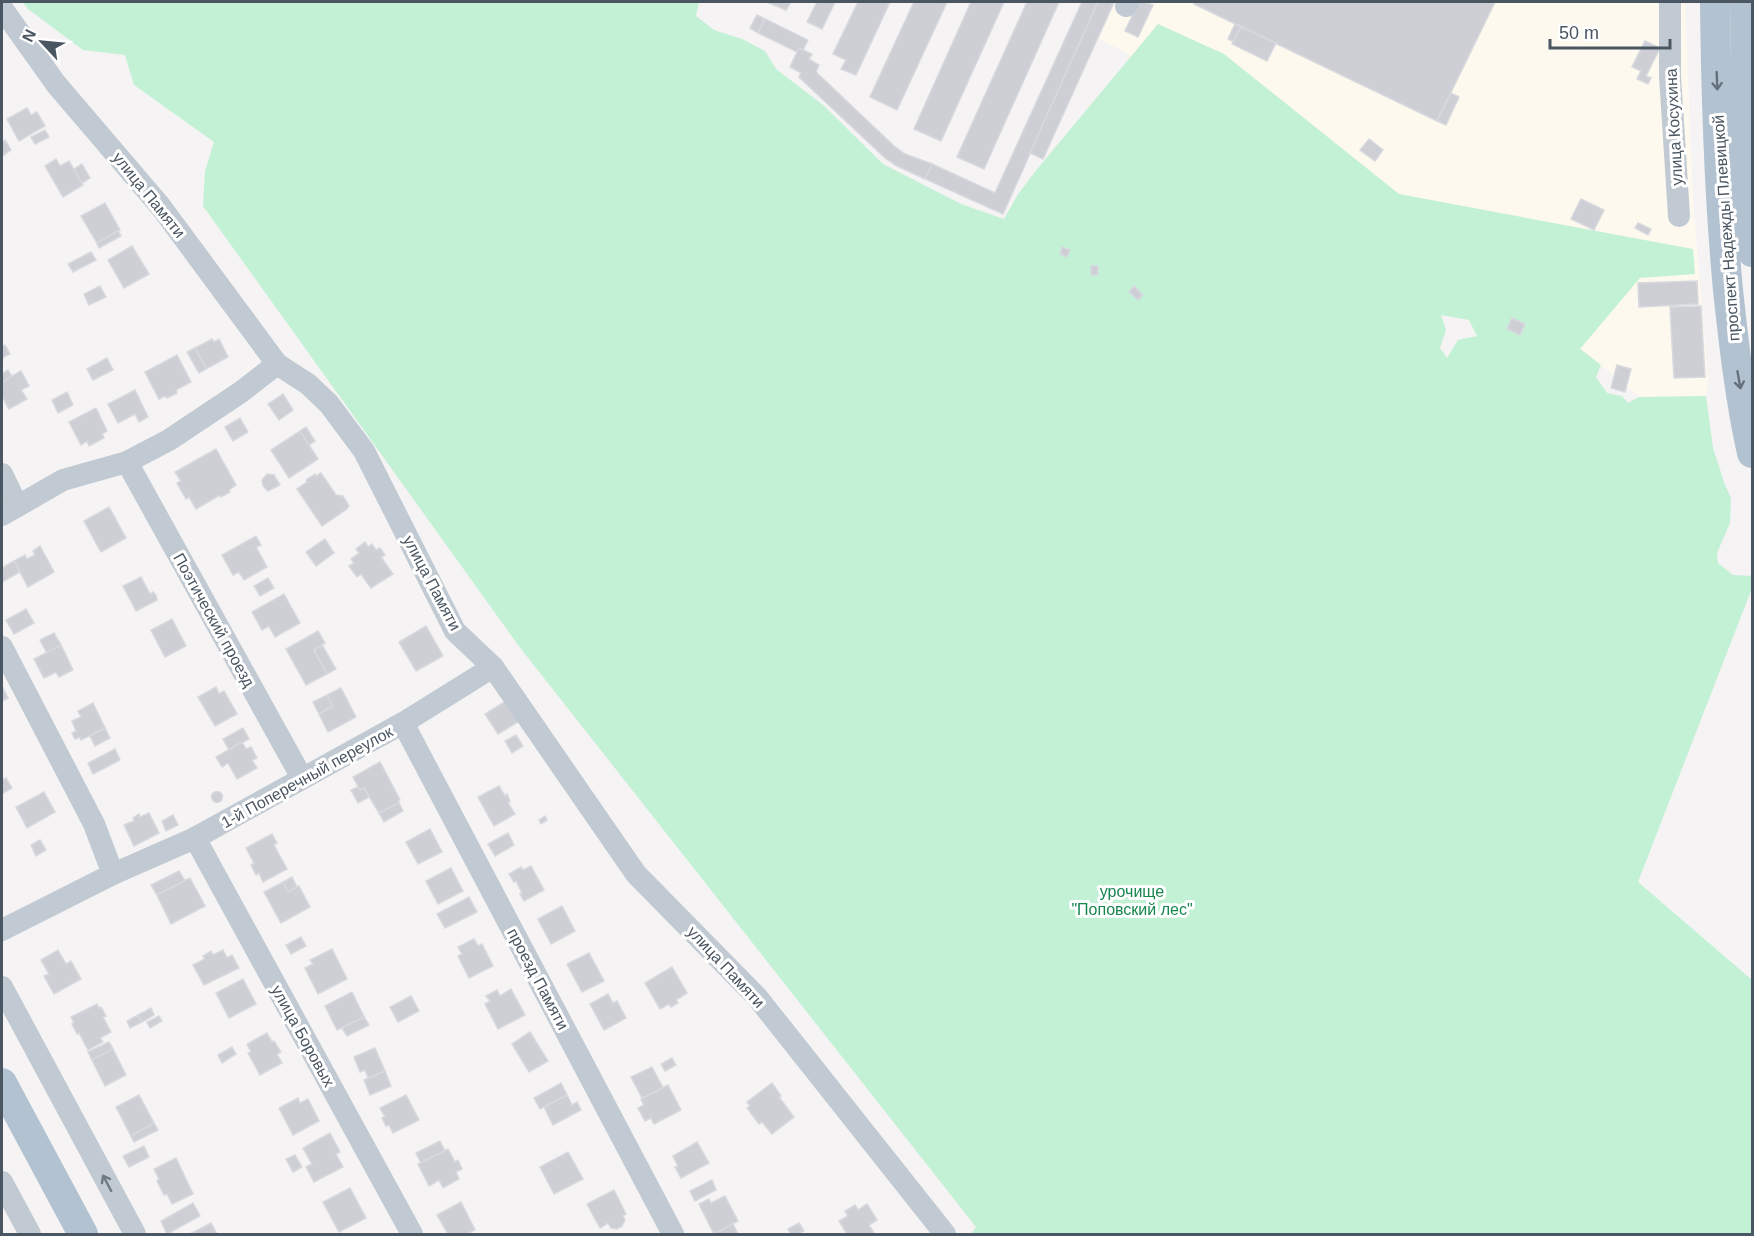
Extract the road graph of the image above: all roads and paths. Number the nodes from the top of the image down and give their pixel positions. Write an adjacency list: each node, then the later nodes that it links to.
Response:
1 (1670, 2): 5 (street, улица Косухина)
2 (1715, 2): 8 (main road, проспект Надежды Плевицкой, one-way to 8)
3 (1745, 2): 6 (main road, проспект Надежды Плевицкой)
4 (2, 8): 7 (street, улица Памяти)
5 (1679, 216)
6 (1752, 252)
7 (277, 364): 9 (street); 13 (street, улица Памяти)
8 (1752, 453)
9 (127, 462): 11 (street); 15 (street, Поэтический проезд)
10 (2, 474): 11 (street)
11 (9, 510)
12 (2, 647): 17 (street)
13 (493, 667): 14 (street, 1-й Поперечный переулок); 27 (street, улица Памяти)
14 (403, 723): 15 (street, 1-й Поперечный переулок); 26 (street, проезд Памяти)
15 (302, 778): 16 (street, 1-й Поперечный переулок)
16 (195, 838): 17 (street, 1-й Поперечный переулок); 25 (street, улица Боровых)
17 (114, 874): 18 (street, 1-й Поперечный переулок)
18 (2, 930)
19 (2, 987): 24 (street, one-way to 19)
20 (2, 1083): 23 (main road)
21 (2, 1182): 22 (street)
22 (30, 1234)
23 (83, 1234)
24 (135, 1234)
25 (412, 1234)
26 (673, 1234)
27 (945, 1234)

